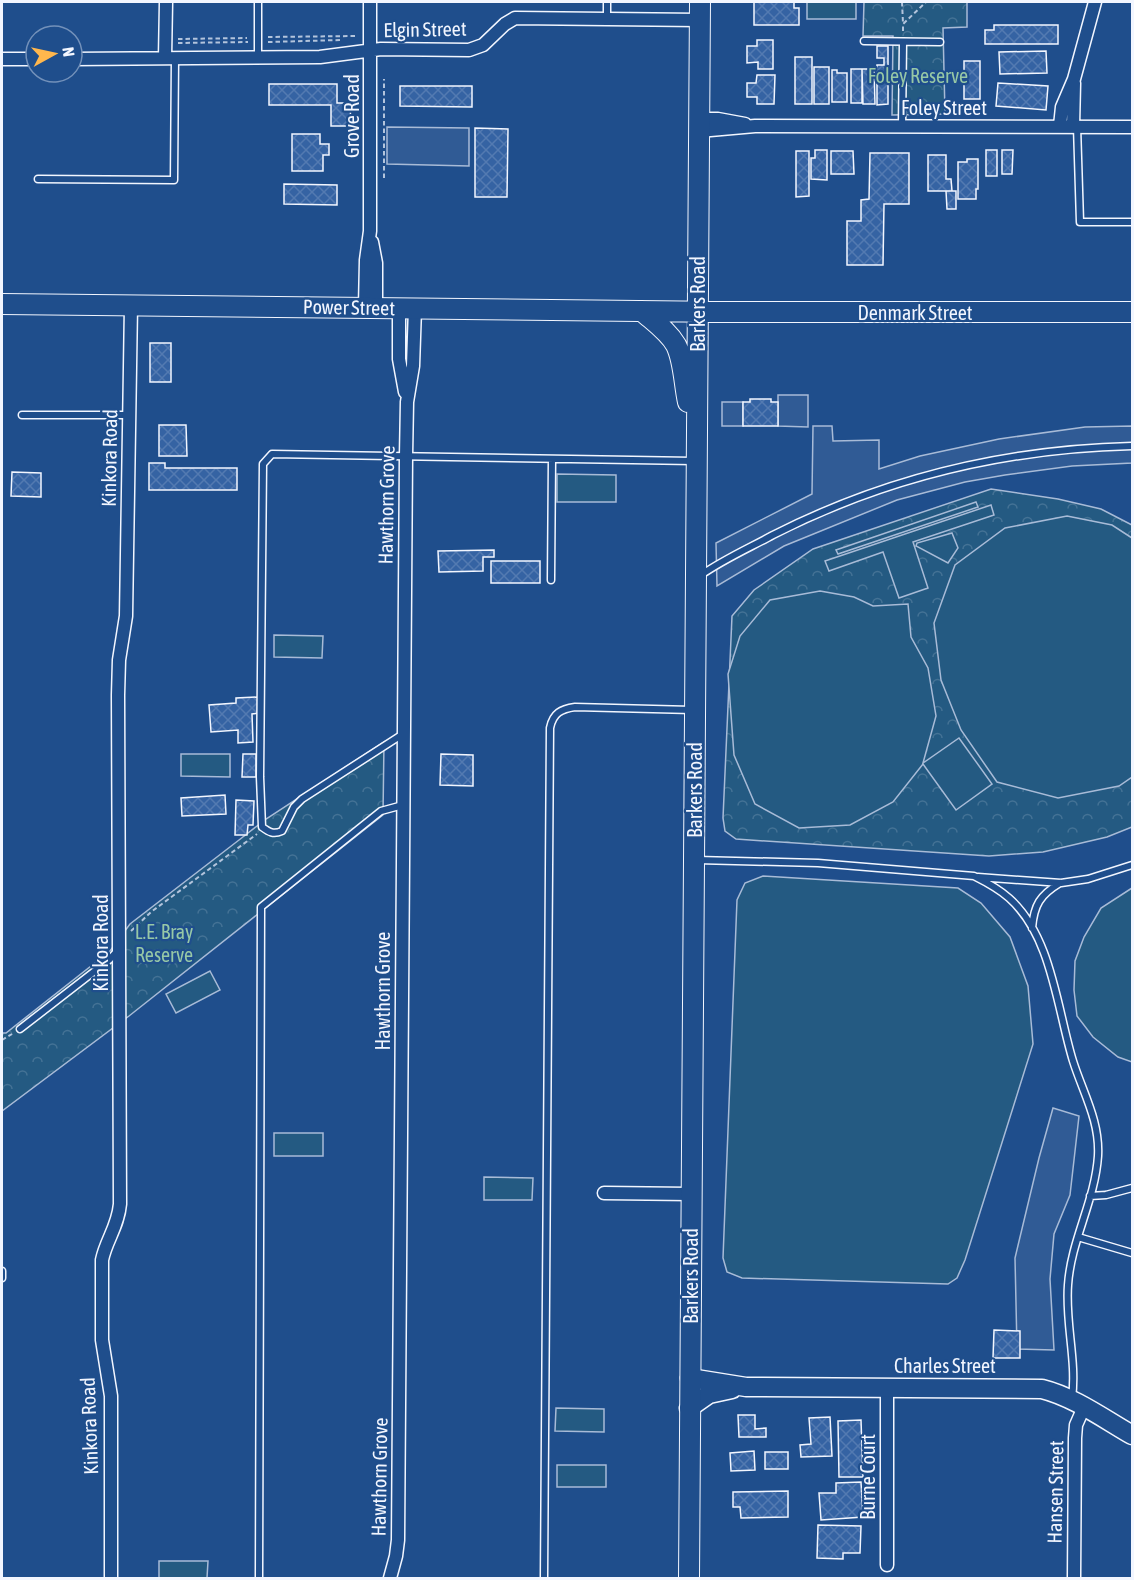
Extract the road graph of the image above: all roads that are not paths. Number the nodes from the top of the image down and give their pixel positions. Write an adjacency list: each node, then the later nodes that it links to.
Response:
1 (166, 2): 12 (street)
2 (258, 2): 14 (lane)
3 (370, 2): 11 (street, Grove Road)
4 (607, 2): 7 (lane)
5 (1095, 2): 19 (street)
6 (700, 11): 7 (street, Elgin Street); 17 (main road, Barkers Road)
7 (607, 18): 11 (street, Elgin Street)
8 (864, 41): 9 (lane)
9 (903, 42): 10 (lane); 18 (lane)
10 (940, 42)
11 (370, 56): 14 (street, Elgin Street); 25 (street, Grove Road)
12 (170, 57): 13 (street, Elgin Street); 14 (street, Elgin Street); 21 (lane)
13 (84, 58)
14 (258, 58)
15 (2, 59): 16 (street)
16 (24, 59)
17 (699, 125): 18 (street, Foley Street); 28 (main road, Barkers Road)
18 (902, 126): 19 (street, Foley Street)
19 (1070, 126): 20 (street, Foley Street); 22 (lane)
20 (1132, 127)
21 (38, 179)
22 (1132, 222)
23 (2, 304): 24 (main road, Power Street)
24 (130, 305): 25 (main road, Power Street); 31 (street, Kinkora Road)
25 (371, 307): 26 (main road, Power Street)
26 (407, 308): 27 (main road, Power Street); 34 (street, Hawthorn Grove)
27 (642, 311): 28 (main road, Power Street); 32 (main road)
28 (697, 312): 29 (main road, Denmark Street); 32 (main road, Barkers Road)
29 (1132, 312)
30 (22, 415): 31 (lane)
31 (129, 415): 47 (street, Kinkora Road)
32 (698, 439): 36 (main road, Barkers Road)
33 (1132, 446): 37 (lane)
34 (406, 456): 35 (lane); 40 (street, Hawthorn Grove); 40 (lane)
35 (552, 459): 36 (lane); 38 (lane)
36 (698, 460): 37 (main road, Barkers Road)
37 (696, 579): 39 (main road, Barkers Road)
38 (551, 580)
39 (694, 710): 42 (main road, Barkers Road); 67 (lane)
40 (403, 734): 41 (street, Hawthorn Grove)
41 (402, 805): 65 (lane); 66 (street, Hawthorn Grove)
42 (693, 860): 44 (lane); 51 (main road, Barkers Road)
43 (1132, 865): 45 (lane)
44 (974, 876): 45 (lane); 46 (lane)
45 (1060, 883): 46 (lane)
46 (1032, 928): 52 (lane)
47 (119, 948): 48 (lane); 64 (street, Kinkora Road)
48 (20, 1029)
49 (1132, 1188): 52 (lane)
50 (604, 1193): 51 (street)
51 (691, 1194): 57 (main road, Barkers Road)
52 (1090, 1196): 53 (lane)
53 (1077, 1237): 54 (lane); 60 (lane)
54 (1132, 1253)
55 (2, 1271): 56 (lane)
56 (2, 1278)
57 (690, 1377): 58 (street, Charles Street); 61 (main road, Barkers Road)
58 (746, 1387): 59 (street, Charles Street); 61 (street, Charles Street)
59 (887, 1388): 60 (street, Charles Street); 63 (street, Burne Court)
60 (1077, 1404): 62 (street, Charles Street); 69 (street, Hansen Street)
61 (690, 1408): 68 (main road, Barkers Road)
62 (1132, 1435)
63 (886, 1565)
64 (111, 1578)
65 (259, 1578)
66 (390, 1578)
67 (544, 1578)
68 (689, 1578)
69 (1074, 1578)

